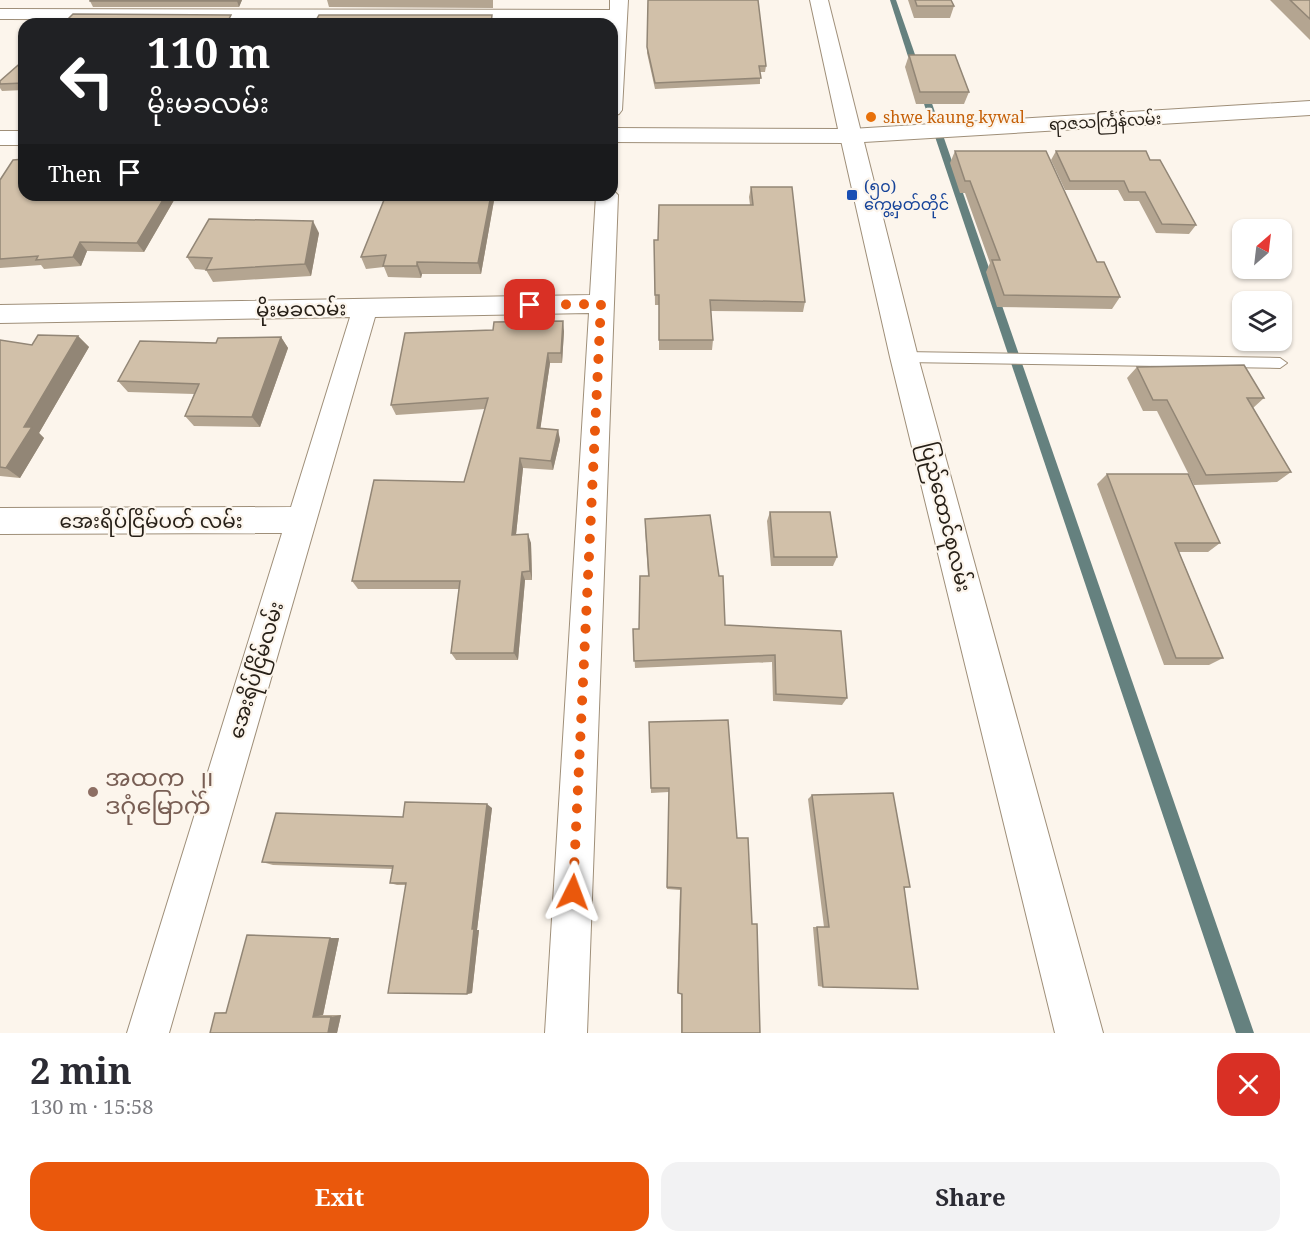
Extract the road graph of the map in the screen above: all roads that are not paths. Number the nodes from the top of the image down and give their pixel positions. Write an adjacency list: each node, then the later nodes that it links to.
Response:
1 (16, 0): 4 (street)
2 (819, 0): 7 (main road, ပြည်ထောင်စုလမ်း)
3 (618, 7): 4 (street)
4 (1, 15)
5 (1310, 108): 7 (main road, ရာဇသင်္ကြန်လမ်း)
6 (618, 135): 7 (main road, ရာဇသင်္ကြန်လမ်း)
7 (851, 136): 14 (main road, ပြည်ထောင်စုလမ်း)
8 (0, 138): 9 (main road)
9 (18, 138)
10 (607, 201): 11 (street)
11 (601, 304): 12 (street, မိုးမခလမ်း); 19 (street)
12 (365, 308): 13 (street, မိုးမခလမ်း); 16 (street, အေးရိပ်ငြိမ်လမ်း)
13 (0, 314)
14 (904, 357): 15 (lane); 20 (main road, ပြည်ထောင်စုလမ်း)
15 (1280, 363)
16 (301, 520): 17 (street, အေးရိပ်ငြိမ်ပတ် လမ်း); 18 (street, အေးရိပ်ငြိမ်လမ်း)
17 (0, 521)
18 (147, 1033)
19 (566, 1033)
20 (1079, 1033)

